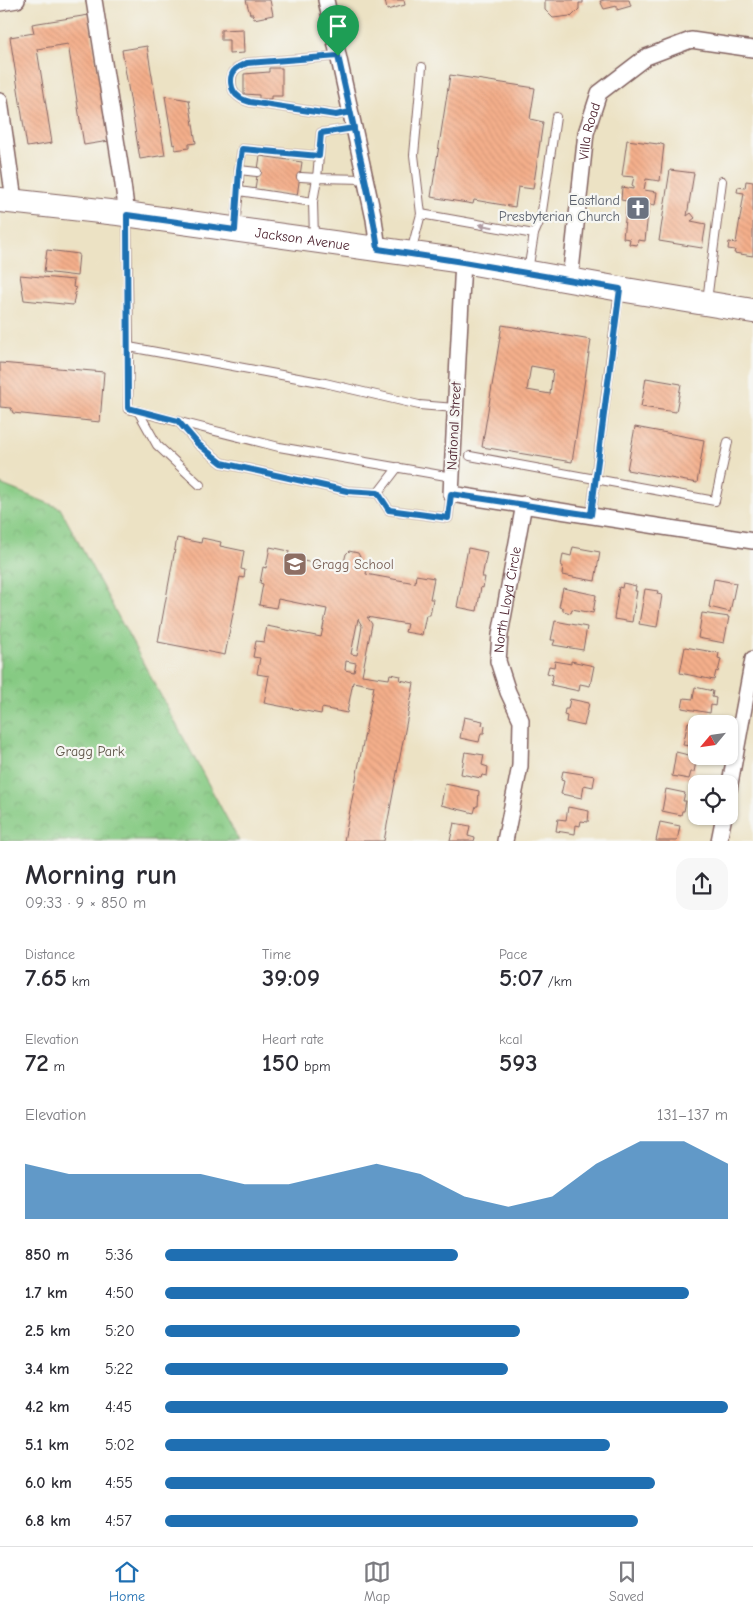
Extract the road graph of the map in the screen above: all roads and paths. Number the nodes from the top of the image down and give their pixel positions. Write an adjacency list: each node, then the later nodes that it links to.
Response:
1 (18, 0): 4 (street)
2 (94, 0): 23 (street)
3 (326, 0): 6 (street)
4 (0, 3)
5 (753, 49): 31 (street, Villa Road)
6 (338, 56): 9 (street); 9 (lane)
7 (422, 67): 22 (lane)
8 (0, 101): 20 (street)
9 (350, 112): 11 (street)
10 (556, 116): 25 (lane)
11 (354, 128): 12 (lane); 17 (street)
12 (319, 156): 13 (lane); 16 (lane)
13 (239, 170): 14 (lane); 19 (lane)
14 (257, 172)
15 (301, 177): 16 (lane)
16 (317, 178): 17 (lane); 21 (lane)
17 (365, 179): 27 (street)
18 (722, 181): 33 (lane)
19 (238, 191): 21 (lane); 24 (lane)
20 (7, 200): 23 (main road, Jackson Avenue)
21 (313, 202): 26 (lane)
22 (421, 214): 25 (lane, one-way to 22); 28 (lane)
23 (127, 215): 24 (main road, Jackson Avenue); 35 (lane)
24 (235, 230): 26 (main road, Jackson Avenue)
25 (534, 234): 30 (lane)
26 (314, 241): 27 (main road, Jackson Avenue)
27 (378, 249): 28 (main road, Jackson Avenue)
28 (410, 254): 29 (main road, Jackson Avenue)
29 (463, 262): 30 (main road, Jackson Avenue); 36 (street, National Street)
30 (528, 273): 31 (main road, Jackson Avenue)
31 (570, 280): 32 (main road, Jackson Avenue)
32 (620, 289): 33 (main road, Jackson Avenue); 43 (lane)
33 (707, 304): 34 (main road, Jackson Avenue)
34 (753, 311)
35 (129, 347): 36 (lane); 37 (lane)
36 (456, 408): 42 (street, National Street)
37 (138, 411): 38 (lane); 44 (lane)
38 (178, 421): 41 (lane); 45 (lane)
39 (728, 442): 43 (lane)
40 (470, 456): 43 (lane)
41 (398, 467): 42 (lane); 45 (lane)
42 (452, 477): 46 (street, National Street)
43 (597, 478): 48 (lane)
44 (200, 485)
45 (378, 493): 46 (lane)
46 (451, 494): 47 (street)
47 (524, 504): 48 (street); 53 (street, North Lloyd Circle)
48 (591, 515): 49 (street)
49 (753, 541)
50 (753, 659): 51 (street)
51 (732, 775)
52 (722, 825): 54 (street)
53 (505, 841)
54 (719, 841)

